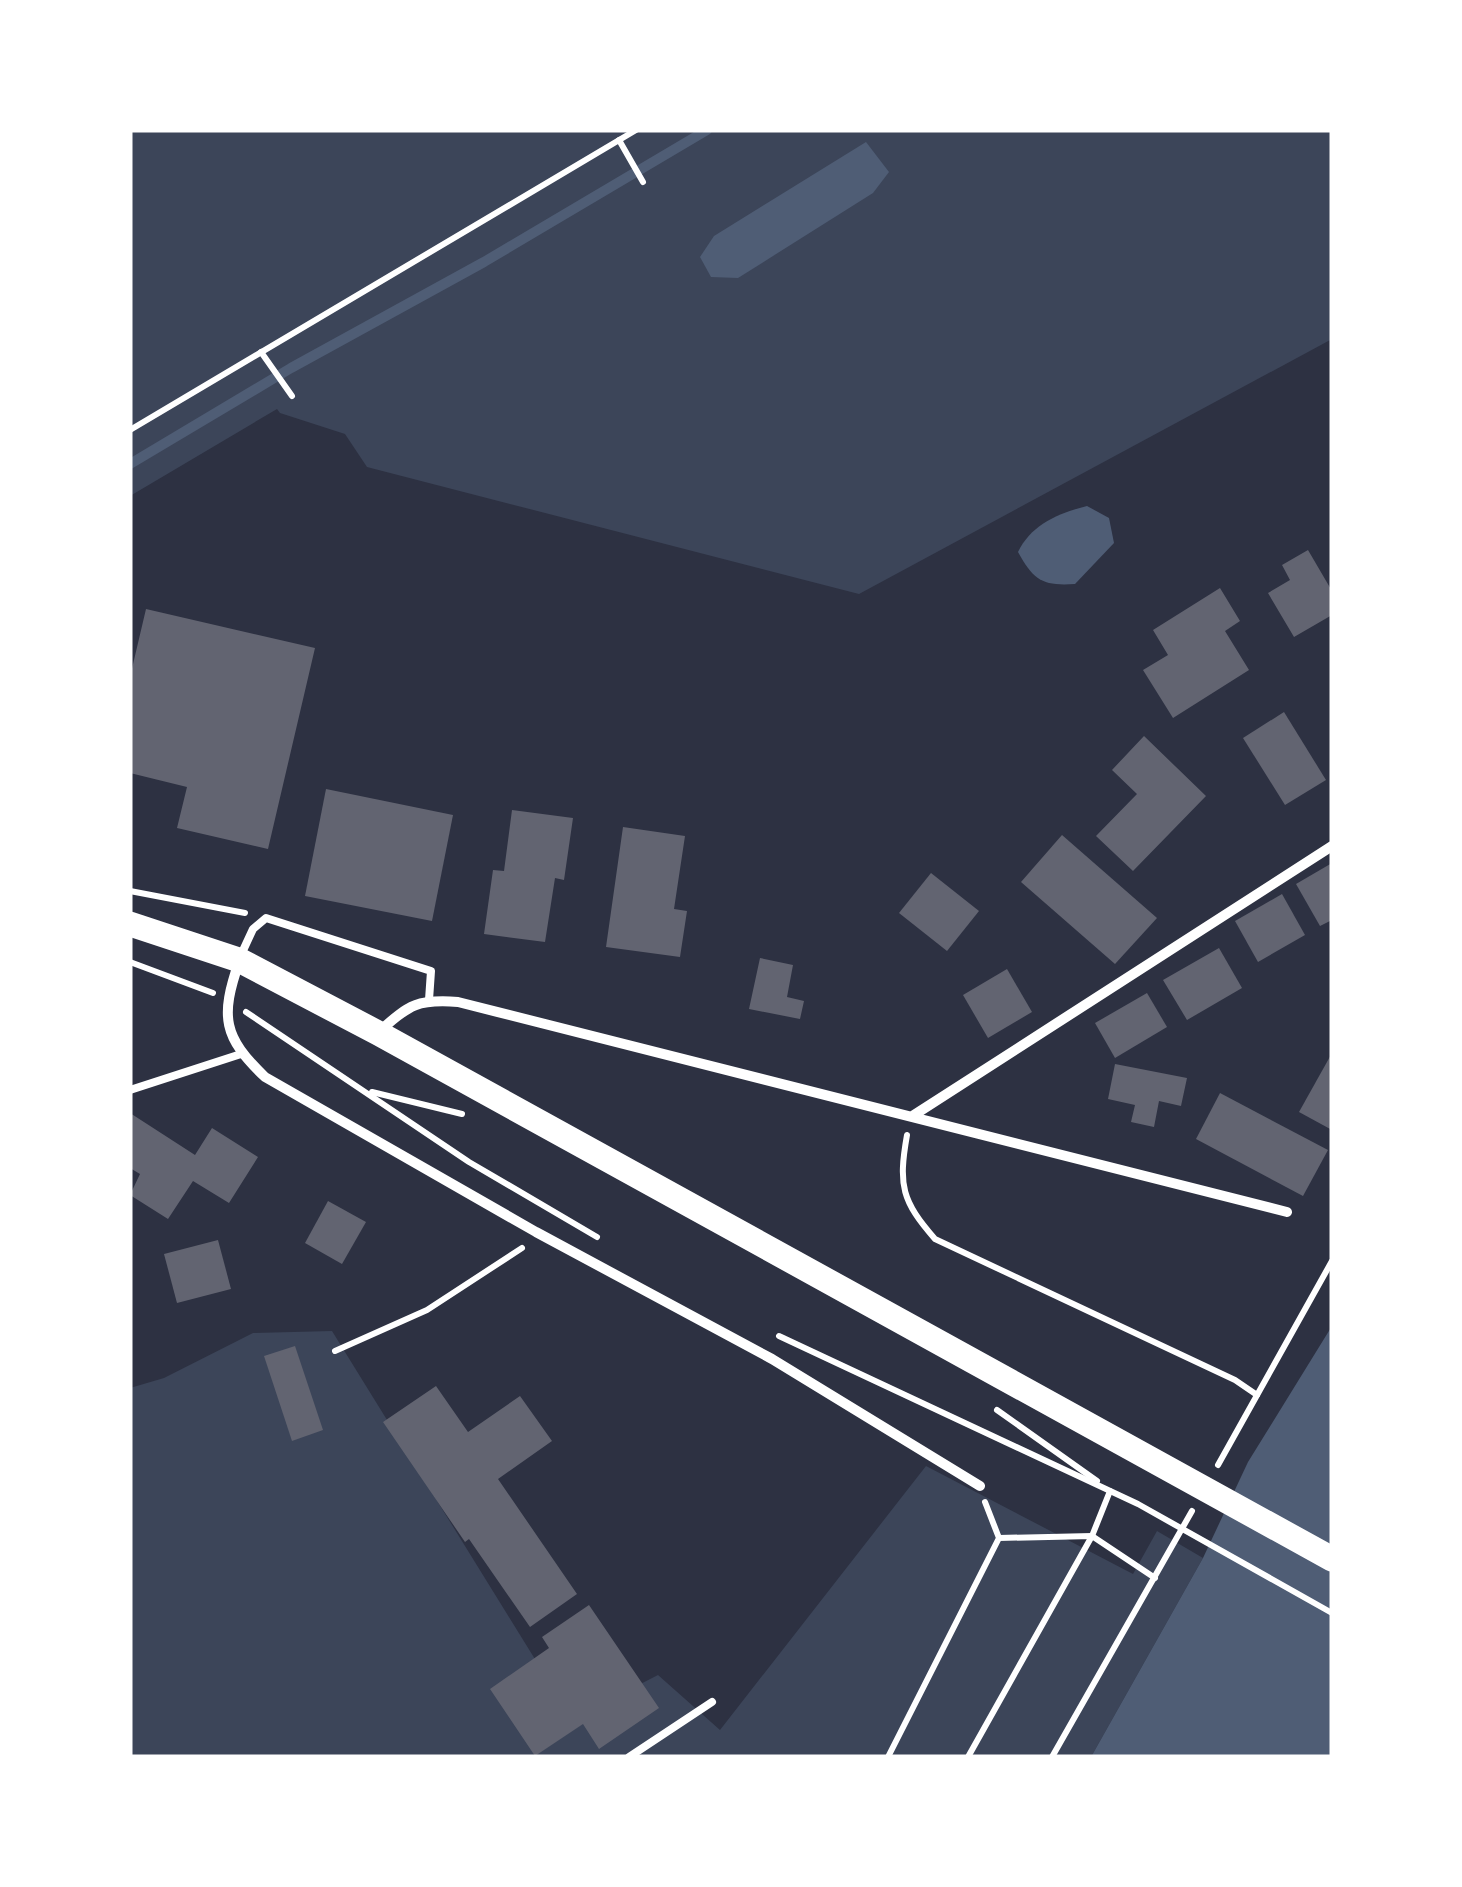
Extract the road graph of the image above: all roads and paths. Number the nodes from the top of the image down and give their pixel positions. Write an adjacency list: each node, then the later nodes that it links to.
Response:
1 (636, 130): 2 (path)
2 (619, 140): 3 (path); 4 (path)
3 (643, 182)
4 (261, 352): 5 (path); 6 (path)
5 (292, 396)
6 (130, 430)
7 (1332, 846): 17 (street)
8 (130, 891): 9 (path)
9 (266, 918): 11 (lane); 12 (lane)
10 (130, 924): 11 (main road)
11 (239, 960): 13 (main road); 14 (street)
12 (430, 1000): 13 (street); 17 (street)
13 (378, 1033): 28 (main road)
14 (241, 1054): 15 (lane); 19 (street)
15 (130, 1090)
16 (364, 1090): 20 (path)
17 (914, 1115): 18 (street); 23 (path)
18 (1288, 1212)
19 (536, 1232): 22 (path); 24 (street)
20 (606, 1242)
21 (762, 1328): 25 (path)
22 (335, 1351)
23 (1257, 1394)
24 (980, 1486): 27 (path)
25 (1110, 1491): 26 (path); 30 (path)
26 (1092, 1536): 27 (path); 29 (path); 34 (path)
27 (999, 1538): 33 (path)
28 (1332, 1559)
29 (1155, 1578)
30 (1332, 1613)
31 (712, 1702): 32 (lane)
32 (628, 1757)
33 (888, 1757)
34 (968, 1757)

